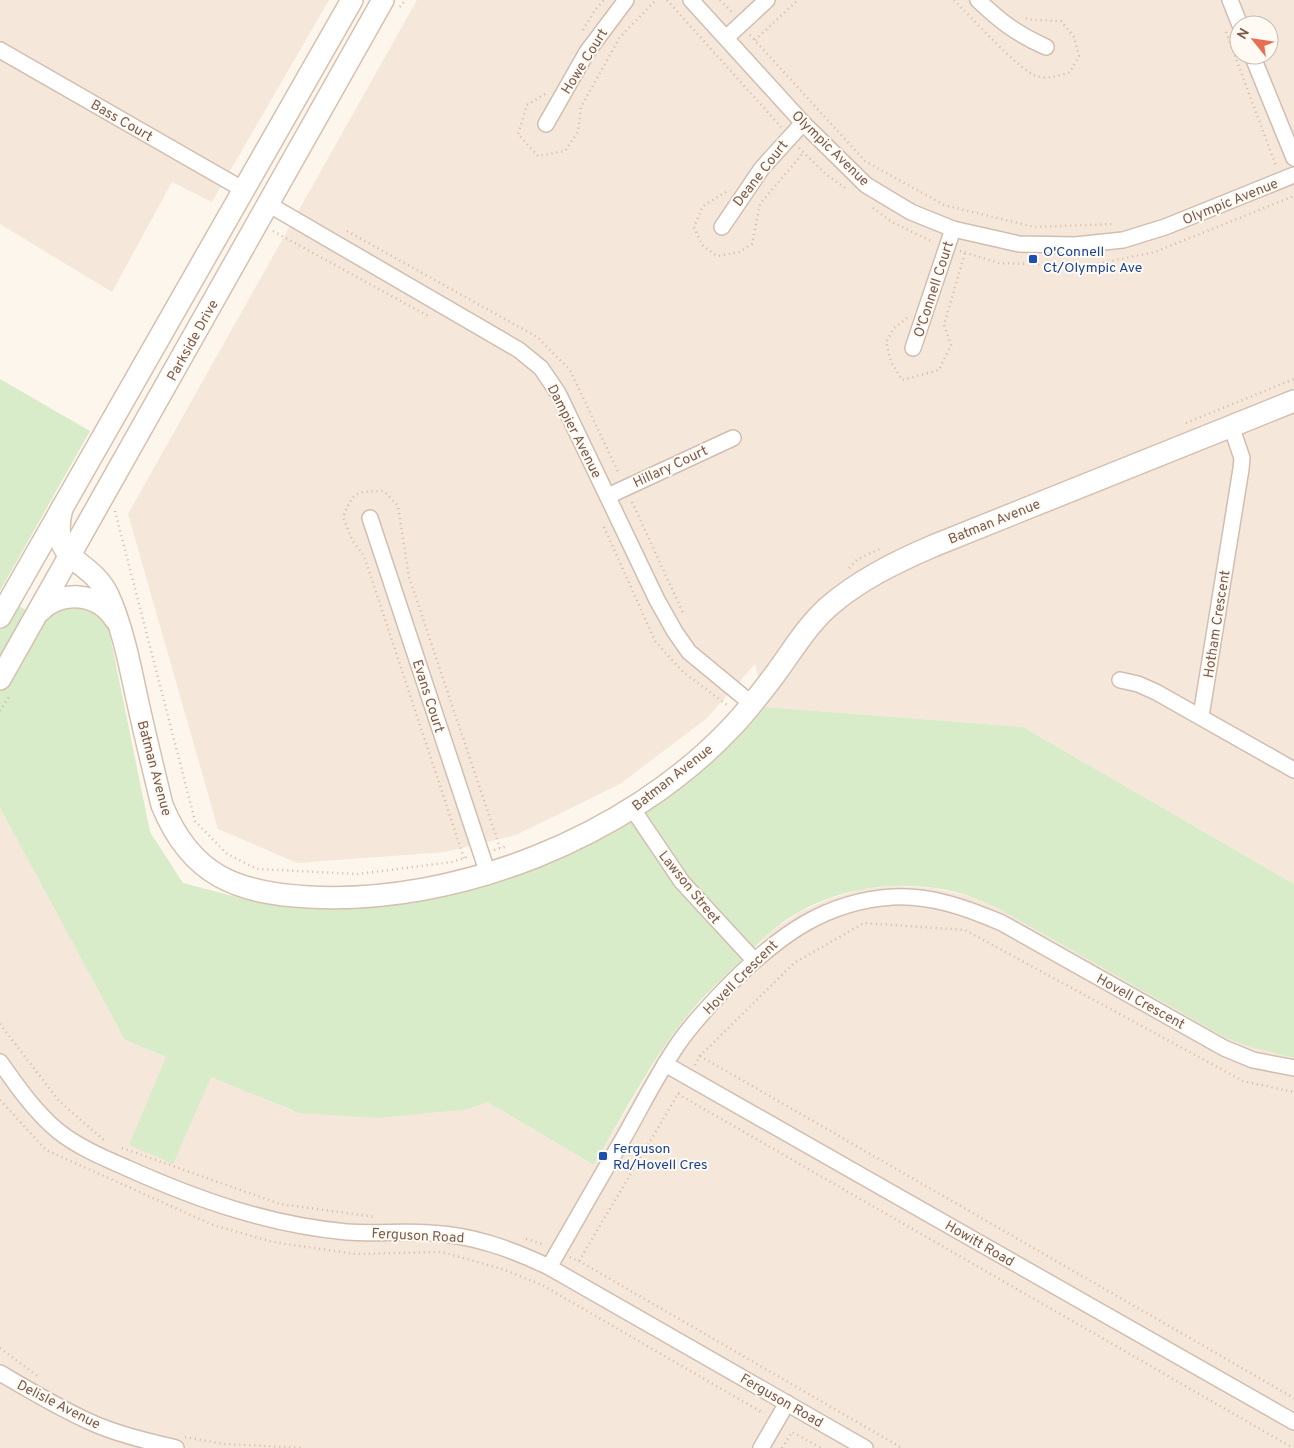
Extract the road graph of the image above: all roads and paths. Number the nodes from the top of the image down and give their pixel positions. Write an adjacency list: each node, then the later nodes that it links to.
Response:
1 (352, 0): 27 (street, Parkside Drive)
2 (383, 0): 30 (street, Parkside Drive)
3 (626, 0): 21 (street, Howe Court)
4 (667, 0): 22 (path)
5 (691, 0): 14 (street, Olympic Avenue)
6 (720, 0): 12 (path)
7 (767, 0): 12 (street)
8 (798, 0): 15 (path)
9 (978, 0): 16 (street)
10 (1230, 0): 11 (street)
11 (1236, 15)
12 (742, 24): 14 (street); 15 (path)
13 (1224, 28): 24 (path)
14 (726, 38): 18 (street, Olympic Avenue)
15 (754, 40): 18 (path); 32 (path)
16 (1046, 47)
17 (0, 50): 27 (street, Bass Court)
18 (740, 53): 20 (street, Olympic Avenue)
19 (1256, 65): 23 (street)
20 (802, 123): 22 (street, Deane Court); 35 (street, Olympic Avenue)
21 (546, 124)
22 (789, 136): 28 (path); 33 (street, Deane Court)
23 (1294, 158): 24 (path)
24 (1276, 166): 25 (path)
25 (1267, 169)
26 (1294, 175): 35 (street, Olympic Avenue)
27 (244, 190): 30 (street); 47 (street, Parkside Drive)
28 (849, 190)
29 (1294, 196): 37 (path)
30 (268, 204): 46 (street, Dampier Avenue); 51 (street, Parkside Drive)
31 (870, 206): 37 (path)
32 (1117, 224)
33 (722, 227)
34 (342, 228): 45 (path)
35 (953, 229): 37 (street, O'Connell Court)
36 (273, 231): 38 (path)
37 (947, 247): 39 (street, O'Connell Court)
38 (436, 321)
39 (913, 348)
40 (1294, 379): 42 (path)
41 (1294, 401): 43 (street, Batman Avenue)
42 (1184, 424)
43 (1231, 426): 61 (street, Batman Avenue); 64 (street, Hotham Crescent)
44 (733, 438): 45 (street, Hillary Court)
45 (625, 488): 46 (street, Hillary Court); 56 (path)
46 (608, 496): 61 (street, Dampier Avenue)
47 (62, 508): 51 (street); 55 (street, Parkside Drive)
48 (115, 509): 68 (path)
49 (370, 518): 68 (street, Evans Court)
50 (604, 526): 62 (path)
51 (69, 548): 54 (street, Parkside Drive); 57 (street); 58 (street, Batman Avenue)
52 (883, 548): 53 (path)
53 (844, 571)
54 (37, 614): 58 (street, Batman Avenue); 59 (street, Parkside Drive)
55 (0, 617)
56 (688, 624)
57 (0, 633)
58 (121, 635): 69 (street, Batman Avenue)
59 (0, 679)
60 (1120, 680): 64 (street)
61 (745, 698): 62 (path); 66 (street, Batman Avenue)
62 (727, 705): 63 (path)
63 (723, 710)
64 (1201, 716): 65 (street)
65 (1294, 770)
66 (632, 808): 69 (street, Batman Avenue); 70 (street, Lawson Street)
67 (516, 843): 68 (path)
68 (482, 853): 69 (street, Evans Court)
69 (488, 874)
70 (754, 960): 73 (street, Hovell Crescent); 74 (street, Hovell Crescent)
71 (700, 1056): 84 (path)
72 (0, 1062): 78 (street, Ferguson Road)
73 (666, 1064): 78 (street, Hovell Crescent); 86 (street, Howitt Road)
74 (1294, 1068)
75 (678, 1094): 94 (path)
76 (0, 1100): 83 (path)
77 (579, 1261): 81 (path)
78 (549, 1267): 83 (street, Ferguson Road)
79 (0, 1348): 82 (path)
80 (0, 1373): 87 (street, Delisle Avenue)
81 (783, 1379): 83 (path); 93 (path)
82 (45, 1382)
83 (773, 1396): 85 (street, Ferguson Road)
84 (1294, 1398)
85 (787, 1403): 89 (street); 92 (street, Ferguson Road)
86 (1294, 1422)
87 (178, 1442): 88 (path)
88 (303, 1448)
89 (761, 1448)
90 (782, 1448): 91 (path)
91 (821, 1448)
92 (864, 1448)
93 (902, 1448)
94 (1294, 1448)

